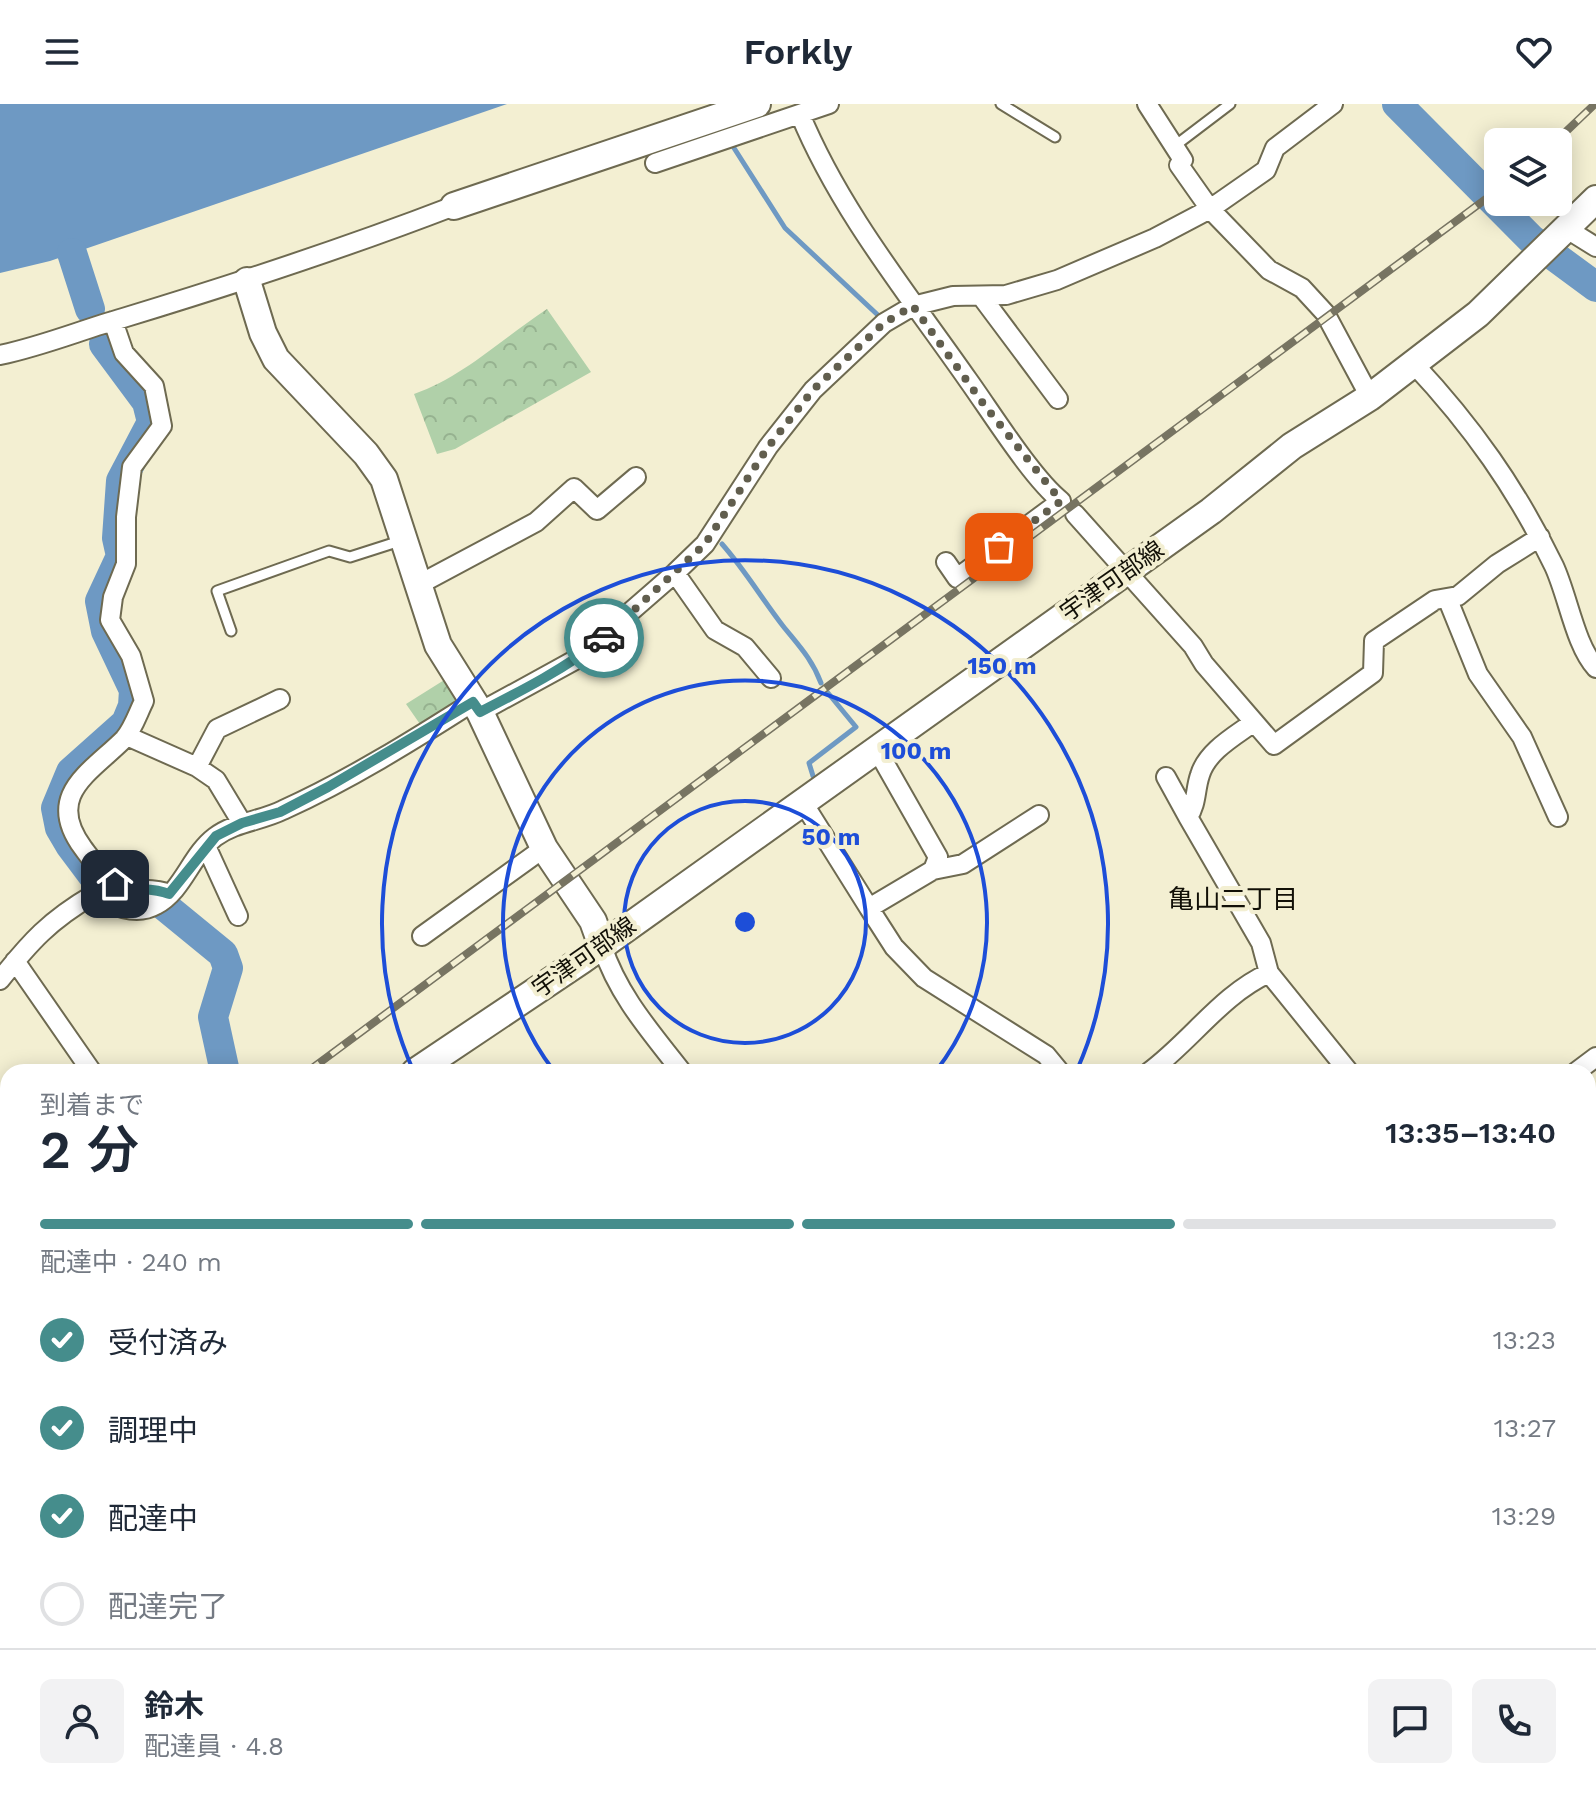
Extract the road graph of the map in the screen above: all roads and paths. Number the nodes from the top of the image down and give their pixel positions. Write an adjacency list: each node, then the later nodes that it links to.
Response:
1 (757, 104): 13 (main road)
2 (829, 104): 7 (street)
3 (1001, 104): 8 (lane)
4 (1147, 104): 9 (street)
5 (1230, 104): 9 (lane)
6 (1333, 104): 14 (street)
7 (800, 114): 10 (street); 19 (street)
8 (1055, 137)
9 (1176, 145): 14 (street)
10 (655, 163)
11 (1596, 179): 15 (main road, 宇津可部線)
12 (1596, 199): 15 (main road, 宇津可部線)
13 (454, 206): 17 (street)
14 (1210, 209): 18 (street); 23 (street)
15 (1558, 229): 16 (street); 22 (main road, 宇津可部線)
16 (1596, 247)
17 (247, 281): 20 (street); 28 (main road)
18 (981, 296): 19 (street); 24 (street)
19 (913, 306): 29 (street); 31 (street)
20 (113, 321): 21 (street); 40 (street)
21 (0, 355)
22 (1413, 363): 23 (main road, 宇津可部線); 27 (street)
23 (1370, 397): 30 (main road, 宇津可部線)
24 (1058, 399)
25 (636, 477): 32 (street)
26 (1075, 514): 30 (street)
27 (1540, 537): 33 (street); 35 (street)
28 (403, 540): 32 (main road); 34 (lane)
29 (946, 562)
30 (1126, 571): 39 (street); 41 (main road, 宇津可部線)
31 (675, 573): 36 (street); 38 (street)
32 (418, 585): 38 (main road)
33 (1448, 600): 39 (street); 47 (street)
34 (231, 631)
35 (1596, 668)
36 (771, 678)
37 (280, 699): 42 (street)
38 (476, 707): 48 (street); 50 (main road)
39 (1254, 722): 46 (street)
40 (127, 736): 42 (street); 52 (street)
41 (876, 748): 44 (main road, 宇津可部線); 51 (street)
42 (197, 767): 48 (street)
43 (1166, 777): 46 (street)
44 (802, 801): 53 (street); 56 (main road, 宇津可部線)
45 (1039, 815): 51 (street)
46 (1188, 817): 58 (street)
47 (1558, 817)
48 (242, 823): 49 (street)
49 (206, 846): 52 (street); 54 (street)
50 (544, 848): 55 (street); 56 (main road)
51 (933, 870): 53 (street)
52 (169, 894): 57 (street)
53 (869, 908): 63 (street)
54 (238, 916)
55 (422, 936)
56 (602, 946): 61 (main road, 宇津可部線); 62 (street)
57 (15, 961): 59 (street); 60 (street)
58 (1269, 973): 64 (street); 65 (street)
59 (0, 980)
60 (84, 1064)
61 (427, 1064)
62 (676, 1064)
63 (1053, 1064)
64 (1158, 1064)
65 (1343, 1064)

